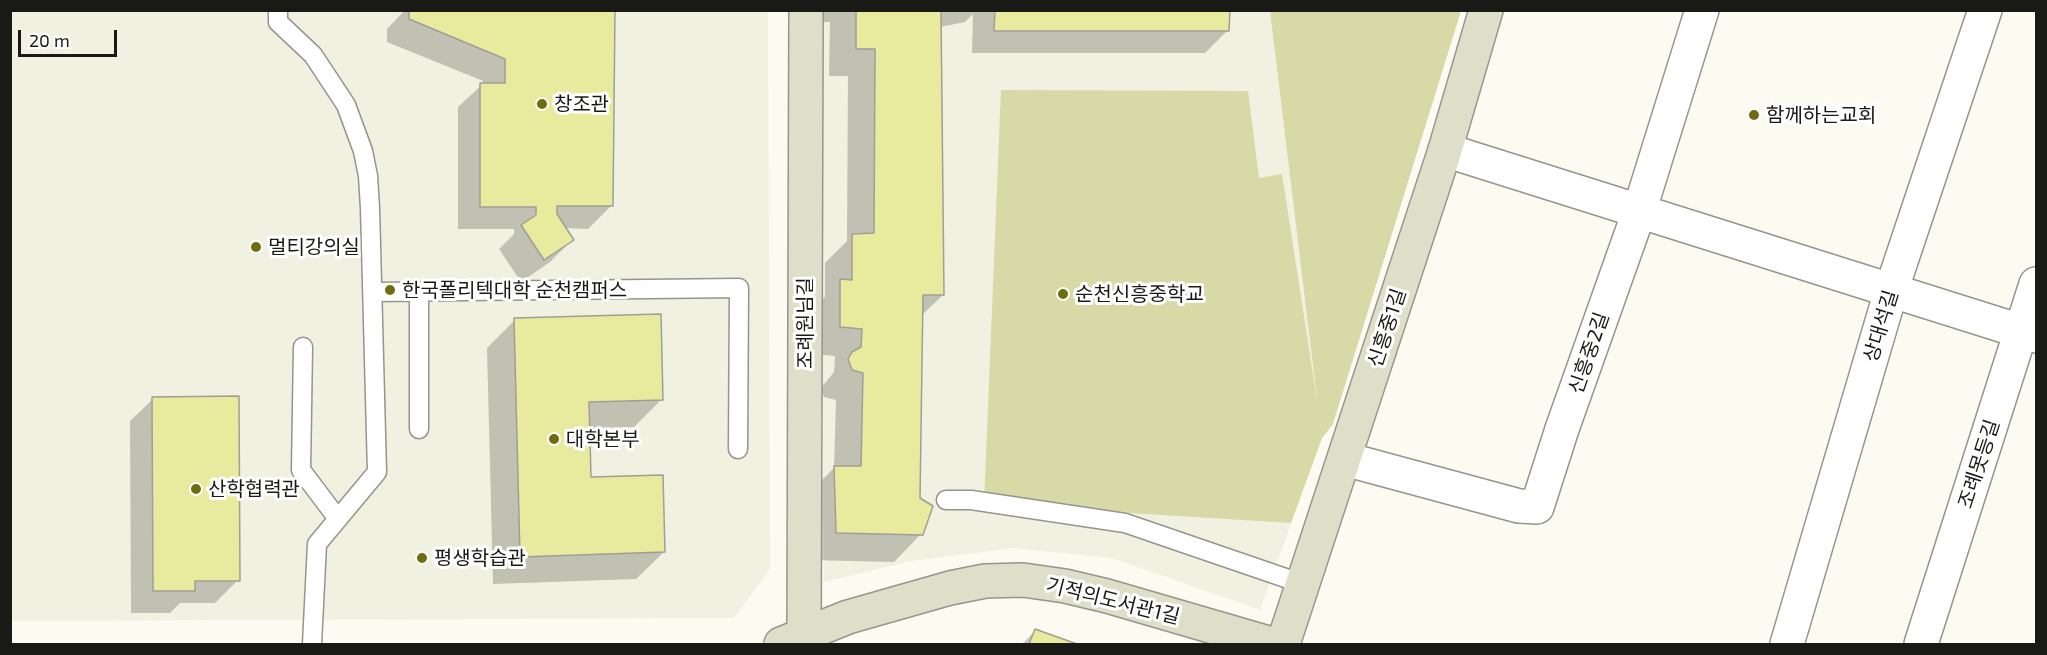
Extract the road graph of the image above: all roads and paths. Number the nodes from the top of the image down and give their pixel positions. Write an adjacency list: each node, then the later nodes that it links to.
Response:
1 (278, 10): 10 (lane)
2 (806, 10): 20 (street, 조례원님길)
3 (1486, 10): 6 (street, 신흥중1길)
4 (1702, 10): 7 (street, 신흥중2길)
5 (1985, 10): 9 (street, 상대석길)
6 (1445, 150): 7 (street); 16 (street, 신흥중1길)
7 (1639, 212): 9 (street); 16 (street, 신흥중2길)
8 (2037, 284): 12 (street, 조례못등길)
9 (1892, 291): 12 (street); 24 (street, 상대석길)
10 (373, 292): 11 (lane); 18 (lane)
11 (419, 292): 14 (lane); 15 (lane)
12 (2029, 334): 25 (street, 조례못등길)
13 (303, 347): 18 (lane)
14 (419, 429)
15 (738, 449)
16 (1345, 459): 19 (street, 신흥중1길)
17 (946, 500): 19 (lane)
18 (338, 519): 21 (lane)
19 (1303, 584): 23 (street, 신흥중1길)
20 (792, 640): 22 (street, 기적의도서관1길)
21 (312, 645)
22 (1272, 645)
23 (1282, 645)
24 (1787, 645)
25 (1921, 645)

